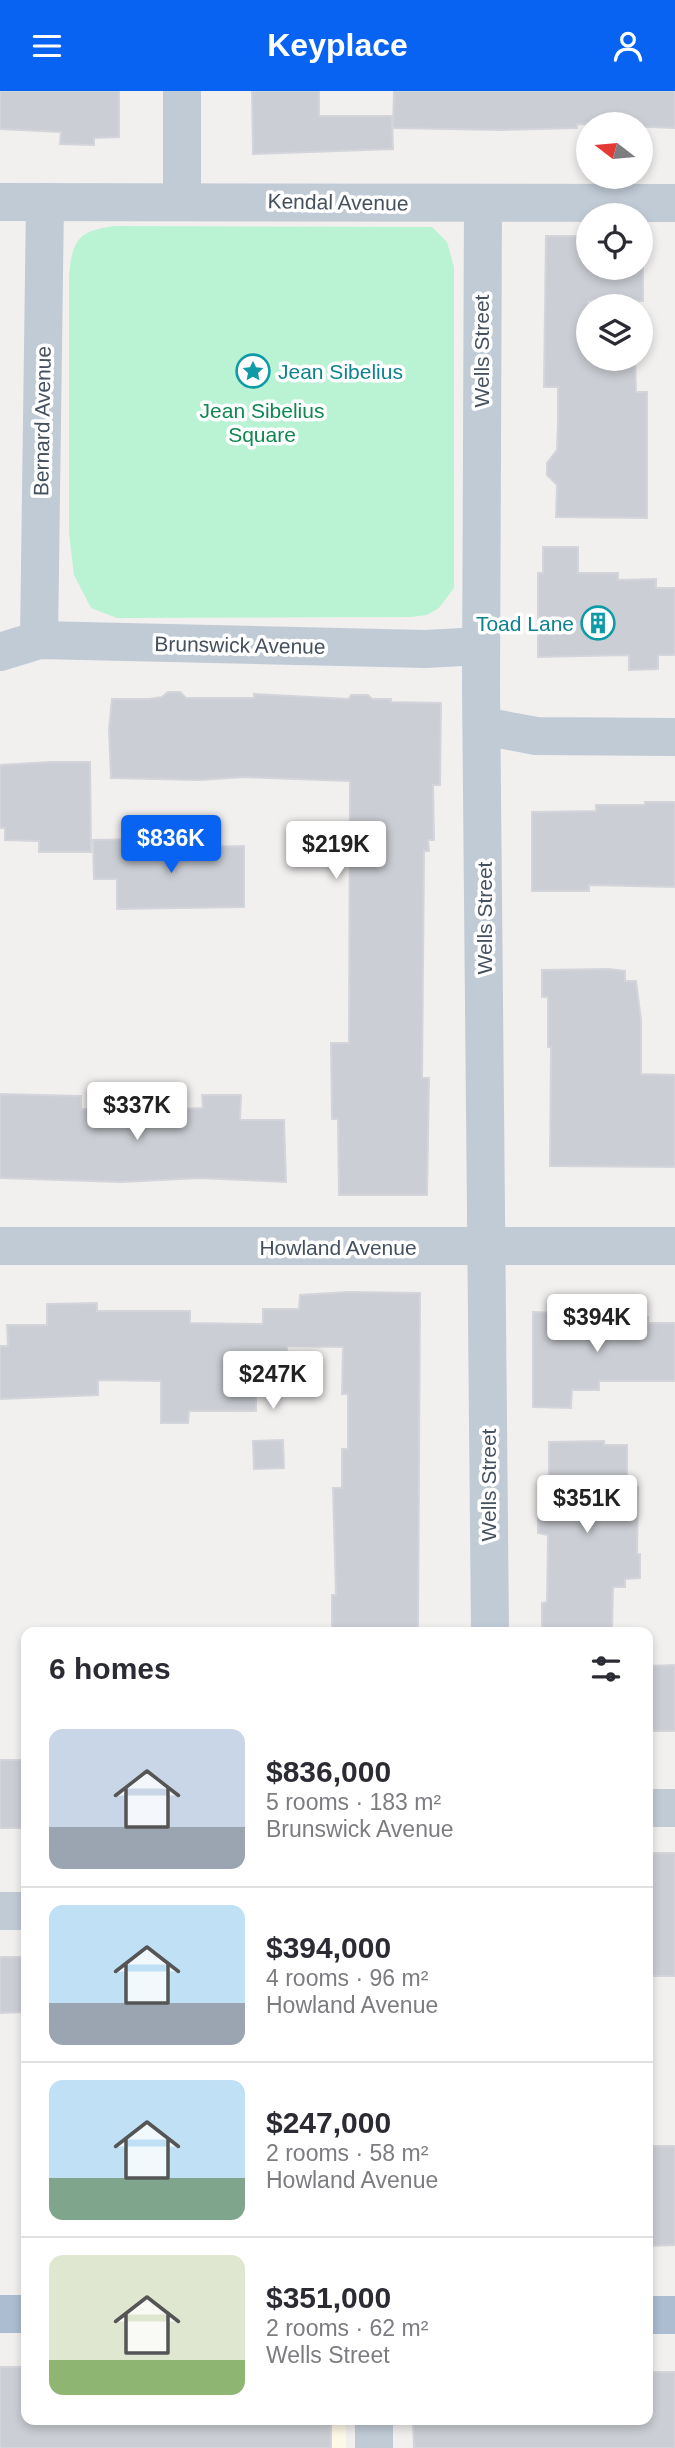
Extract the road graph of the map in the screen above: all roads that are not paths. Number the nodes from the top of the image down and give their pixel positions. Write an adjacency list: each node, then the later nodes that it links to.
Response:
1 (182, 91): 2 (street)
2 (182, 200): 4 (street, Kendal Avenue); 6 (street, Kendal Avenue)
3 (0, 202): 4 (street, Kendal Avenue)
4 (45, 202): 7 (street, Bernard Avenue)
5 (675, 203): 6 (street, Kendal Avenue)
6 (483, 204): 8 (street, Wells Street)
7 (39, 640): 8 (street, Brunswick Avenue); 9 (street, Brunswick Avenue)
8 (481, 646): 10 (street, Wells Street)
9 (0, 652)
10 (483, 726): 11 (street); 13 (street, Wells Street)
11 (675, 737)
12 (0, 1246): 13 (street, Howland Avenue)
13 (486, 1246): 14 (street, Howland Avenue); 15 (street, Wells Street)
14 (675, 1246)
15 (490, 1627)
16 (653, 1808): 17 (street)
17 (675, 1808)
18 (0, 1911): 19 (street)
19 (21, 1911)
20 (0, 2314): 21 (main road)
21 (21, 2314)
22 (653, 2315): 23 (main road)
23 (675, 2315)
24 (374, 2425): 25 (street)
25 (374, 2448)

